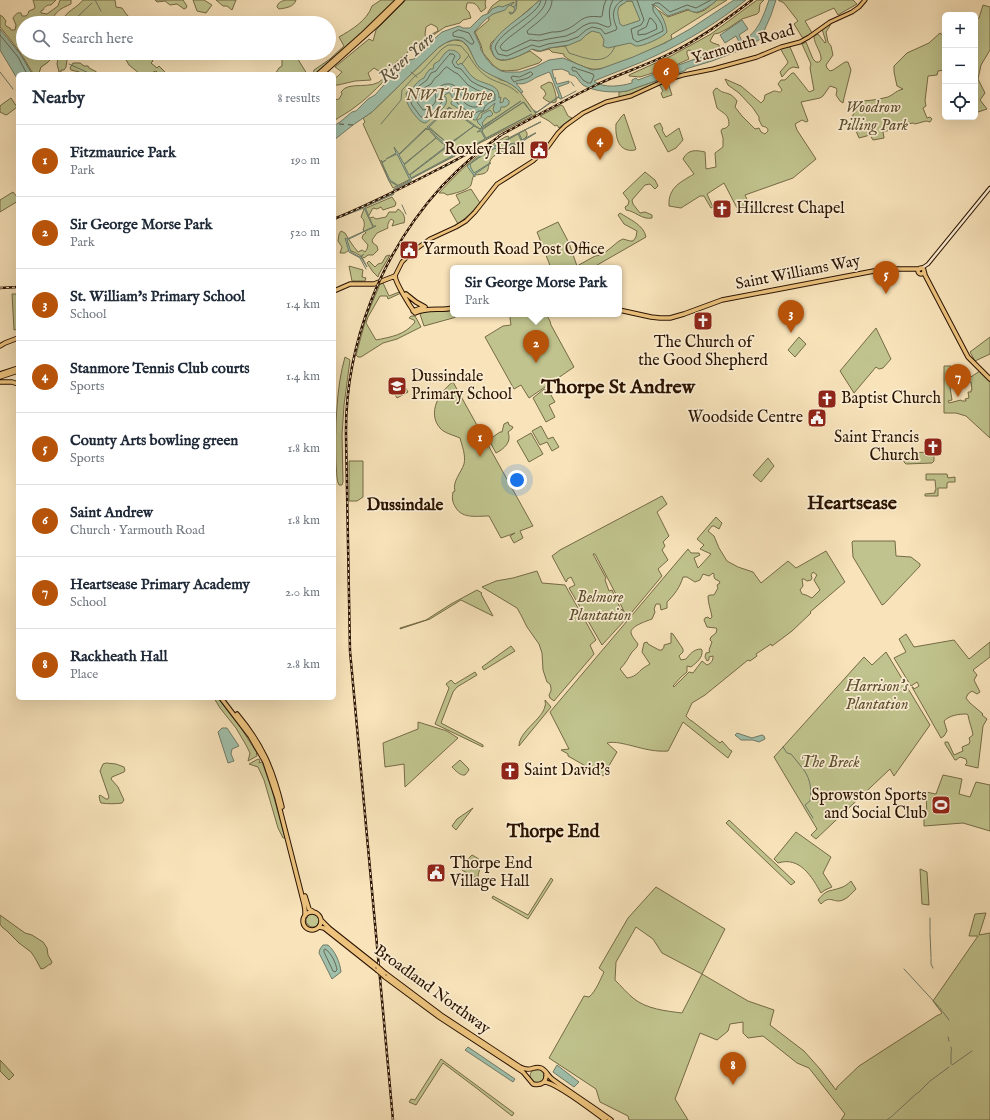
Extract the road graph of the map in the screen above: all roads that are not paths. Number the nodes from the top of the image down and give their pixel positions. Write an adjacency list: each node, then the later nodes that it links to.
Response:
1 (398, 0): 4 (highway)
2 (402, 0): 7 (highway)
3 (864, 1): 10 (main road, Yarmouth Road)
4 (336, 58)
5 (334, 60): 6 (highway)
6 (320, 72)
7 (324, 72)
8 (990, 188): 9 (main road)
9 (922, 270): 17 (highway, Saint Williams Way); 22 (highway)
10 (395, 276): 11 (highway); 12 (highway); 16 (highway)
11 (336, 290)
12 (406, 294): 13 (highway); 16 (highway)
13 (422, 308): 15 (highway); 16 (highway)
14 (450, 309): 15 (highway)
15 (433, 310): 16 (highway)
16 (415, 311)
17 (622, 311)
18 (16, 339): 19 (highway)
19 (0, 344)
20 (16, 370): 21 (highway)
21 (0, 375)
22 (990, 379)
23 (0, 382): 24 (highway)
24 (16, 383)
25 (224, 700): 28 (highway)
26 (225, 700): 27 (highway)
27 (314, 912): 28 (highway); 29 (highway)
28 (305, 916): 30 (highway)
29 (321, 920): 30 (highway); 31 (highway, Broadland Northway)
30 (319, 927): 31 (highway, Broadland Northway)
31 (356, 951): 32 (highway, Broadland Northway, bridge)
32 (392, 980): 33 (highway, Broadland Northway); 35 (highway, Broadland Northway)
33 (533, 1068): 34 (highway); 35 (highway)
34 (546, 1073): 36 (highway); 38 (highway)
35 (528, 1078): 36 (highway)
36 (544, 1082): 37 (highway)
37 (605, 1120)
38 (611, 1120)

